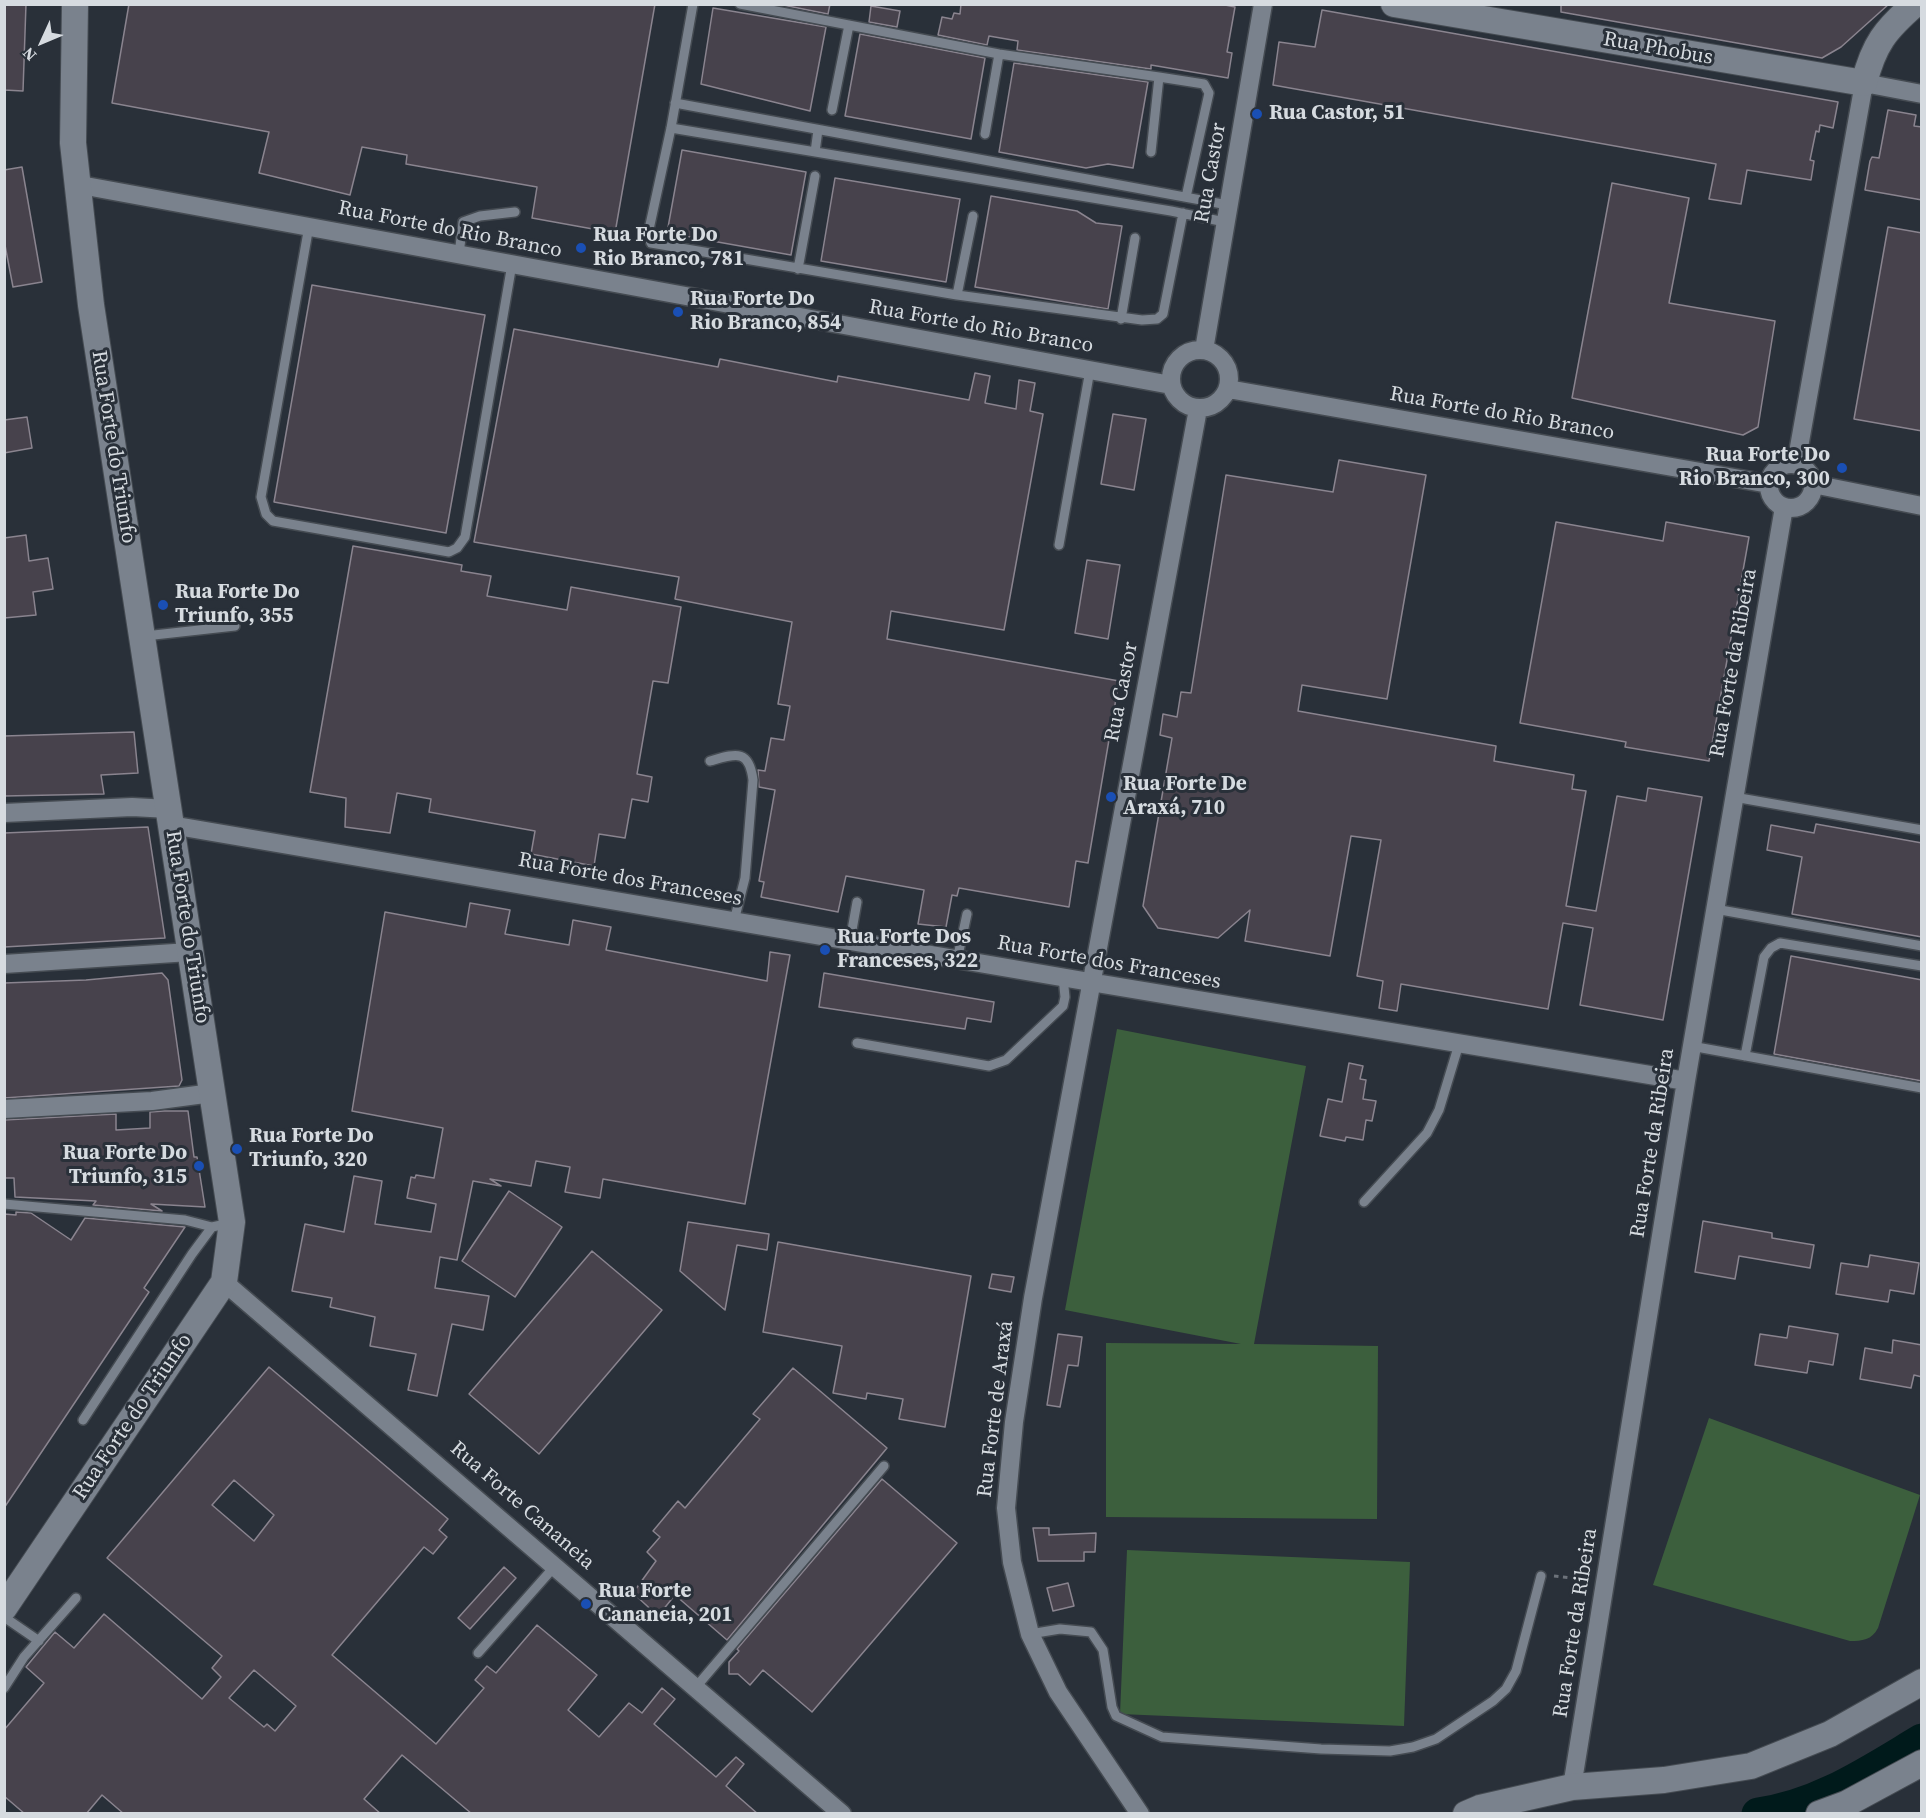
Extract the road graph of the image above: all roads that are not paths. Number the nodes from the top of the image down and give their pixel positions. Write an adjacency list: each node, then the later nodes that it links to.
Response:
1 (75, 4): 22 (street, Rua Forte do Triunfo)
2 (693, 4): 12 (lane)
3 (740, 4): 7 (lane)
4 (1263, 4): 26 (street, Rua Castor)
5 (1394, 4): 10 (street, Rua Phobus)
6 (1915, 4): 10 (street)
7 (849, 25): 8 (lane); 13 (lane)
8 (999, 54): 9 (lane); 16 (lane)
9 (1159, 77): 18 (lane); 23 (lane)
10 (1864, 83): 11 (street, Rua Phobus); 40 (street)
11 (1922, 94)
12 (675, 103): 14 (lane); 15 (lane)
13 (832, 110)
14 (671, 128): 17 (lane); 32 (lane)
15 (818, 130): 17 (lane); 19 (lane)
16 (985, 134)
17 (815, 152): 21 (lane)
18 (1151, 152)
19 (997, 163): 21 (lane); 23 (lane)
20 (815, 176): 32 (lane)
21 (994, 183): 25 (lane)
22 (75, 184): 28 (street, Rua Forte do Rio Branco); 47 (street, Rua Forte do Triunfo)
23 (1186, 197): 26 (lane)
24 (515, 212): 30 (lane)
25 (1183, 213): 26 (lane); 34 (lane)
26 (1226, 214): 35 (street, Rua Castor)
27 (973, 216): 33 (lane)
28 (309, 226): 30 (street, Rua Forte do Rio Branco); 31 (lane)
29 (1135, 238): 34 (lane)
30 (459, 254): 31 (street, Rua Forte do Rio Branco)
31 (512, 264): 36 (street, Rua Forte do Rio Branco)
32 (798, 269): 33 (lane)
33 (957, 295): 34 (lane)
34 (1121, 319)
35 (1203, 350): 37 (street); 38 (street)
36 (1090, 370): 37 (street, Rua Forte do Rio Branco); 45 (lane)
37 (1171, 385): 39 (street)
38 (1228, 389): 39 (street); 41 (street, Rua Forte do Rio Branco)
39 (1198, 409): 64 (street, Rua Castor)
40 (1796, 464): 41 (street); 42 (street)
41 (1769, 484): 44 (street)
42 (1813, 484): 43 (street); 44 (street)
43 (1922, 506)
44 (1784, 507): 49 (street, Rua Forte da Ribeira)
45 (1059, 545)
46 (235, 626): 47 (lane)
47 (142, 636): 51 (street, Rua Forte do Triunfo)
48 (710, 761): 56 (lane)
49 (1734, 797): 52 (lane); 54 (street, Rua Forte da Ribeira)
50 (4, 813): 51 (street, Rua Forte dos Franceses)
51 (170, 817): 56 (street, Rua Forte dos Franceses); 59 (street, Rua Forte do Triunfo)
52 (1922, 830)
53 (857, 902): 57 (lane)
54 (1715, 909): 58 (lane); 67 (street, Rua Forte da Ribeira)
55 (966, 914): 60 (lane)
56 (734, 921): 57 (street, Rua Forte dos Franceses)
57 (850, 941): 60 (street, Rua Forte dos Franceses)
58 (1922, 945)
59 (190, 952): 61 (street); 71 (street, Rua Forte do Triunfo)
60 (957, 960): 63 (street, Rua Forte dos Franceses)
61 (4, 964)
62 (1922, 966): 68 (lane)
63 (1063, 977): 64 (street, Rua Forte dos Franceses); 65 (lane)
64 (1090, 982): 66 (street, Rua Forte dos Franceses); 84 (street, Rua Forte de Araxá)
65 (857, 1043)
66 (1459, 1044): 69 (street, Rua Forte dos Franceses); 73 (lane)
67 (1692, 1046): 68 (lane); 69 (street, Rua Forte da Ribeira)
68 (1745, 1056): 70 (lane)
69 (1686, 1081): 91 (street, Rua Forte da Ribeira)
70 (1922, 1088)
71 (212, 1093): 72 (street); 75 (street, Rua Forte do Triunfo)
72 (4, 1109)
73 (1364, 1202)
74 (4, 1204): 75 (lane)
75 (222, 1225): 76 (street, Rua Forte do Triunfo); 77 (lane)
76 (224, 1282): 79 (street, Rua Forte Cananeia); 82 (street, Rua Forte do Triunfo)
77 (83, 1420)
78 (884, 1466): 88 (lane)
79 (555, 1566): 86 (lane); 88 (street, Rua Forte Cananeia)
80 (1541, 1576): 84 (lane)
81 (76, 1598): 85 (lane)
82 (4, 1608)
83 (4, 1617): 85 (lane)
84 (1030, 1635): 93 (street, Rua Forte de Araxá)
85 (39, 1641): 89 (lane)
86 (478, 1653)
87 (1922, 1682): 91 (street)
88 (696, 1687): 92 (street, Rua Forte Cananeia)
89 (4, 1688)
90 (1922, 1763): 95 (street)
91 (1572, 1787): 94 (street)
92 (842, 1814)
93 (1140, 1814)
94 (1466, 1814)
95 (1819, 1814)

